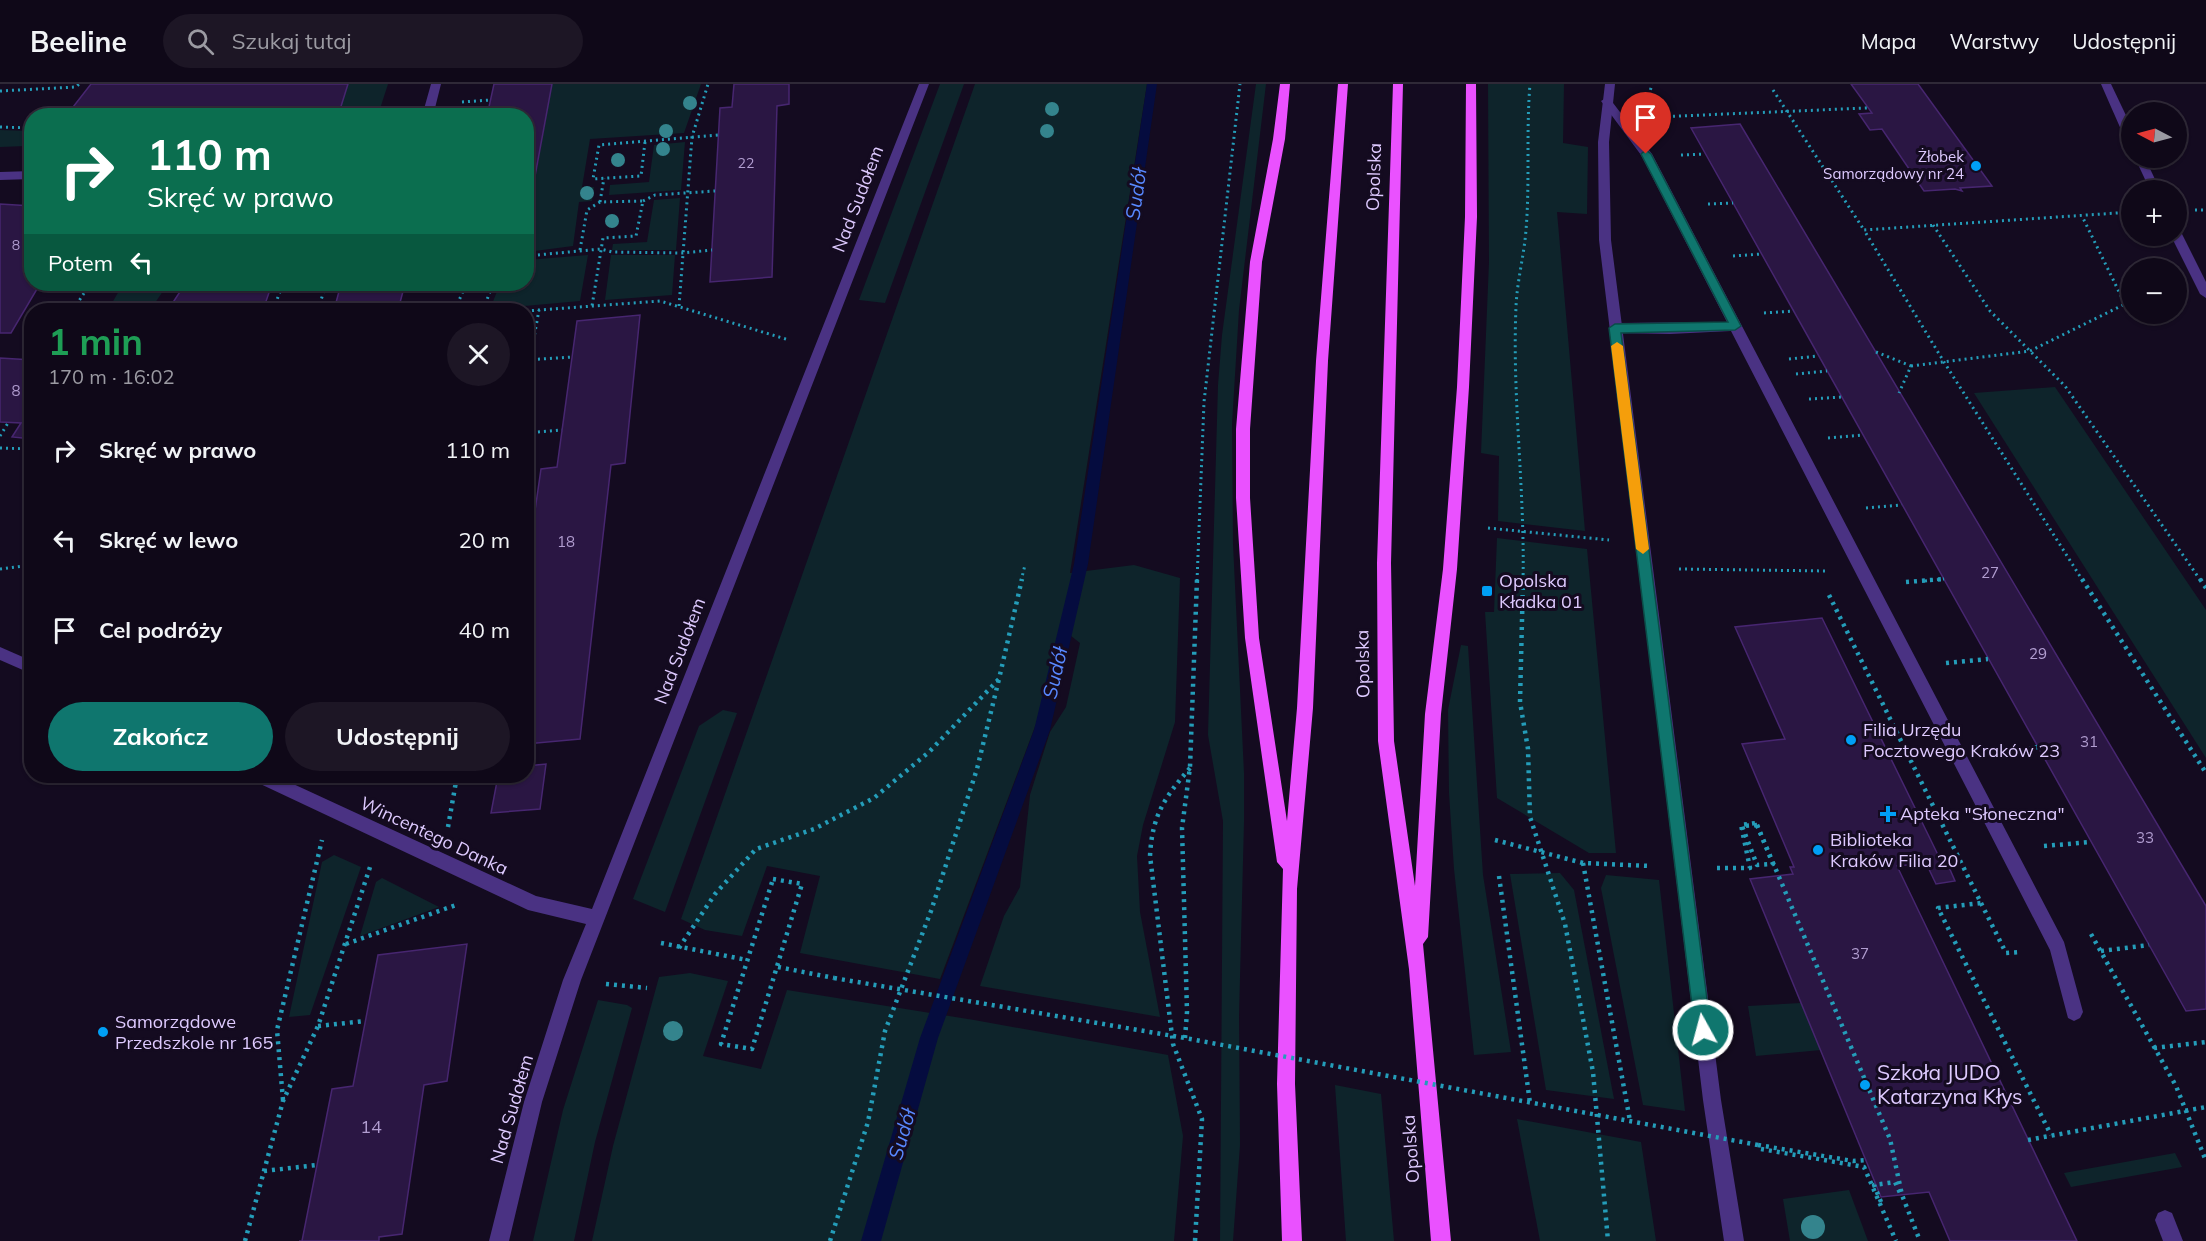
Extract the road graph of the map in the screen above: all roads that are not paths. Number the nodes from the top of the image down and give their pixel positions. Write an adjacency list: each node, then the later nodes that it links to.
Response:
1 (436, 84): 10 (street)
2 (924, 84): 22 (street, Nad Sudołem)
3 (1285, 84): 21 (main road, Opolska)
4 (1343, 84): 21 (main road, Opolska)
5 (1398, 84): 23 (main road, Opolska)
6 (1471, 84): 23 (main road)
7 (1610, 84): 9 (street)
8 (2106, 84): 11 (street)
9 (1606, 101): 16 (street); 17 (street)
10 (429, 108)
11 (2121, 117)
12 (24, 175): 13 (street)
13 (0, 176)
14 (2182, 246): 15 (street)
15 (2206, 294)
16 (1735, 326): 17 (street); 24 (street)
17 (1615, 328): 29 (street)
18 (0, 653): 19 (street)
19 (24, 664)
20 (275, 783): 22 (street, Wincentego Danka)
21 (1289, 889): 27 (main road, Opolska)
22 (596, 918): 26 (street, Nad Sudołem)
23 (1418, 969): 28 (main road, Opolska)
24 (2074, 1012)
25 (2165, 1220): 30 (street)
26 (499, 1241)
27 (1292, 1241)
28 (1440, 1241)
29 (1734, 1241)
30 (2173, 1241)

